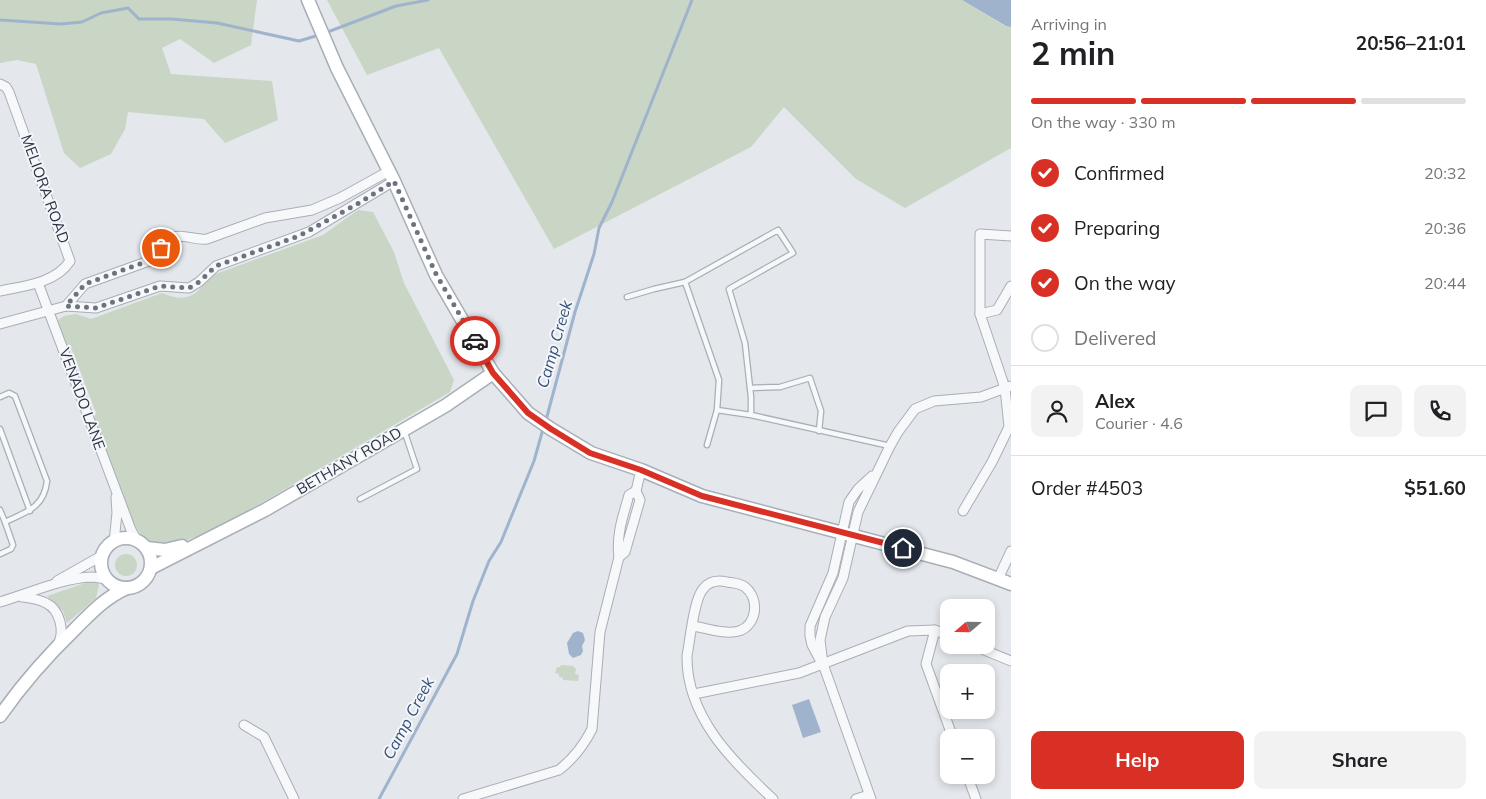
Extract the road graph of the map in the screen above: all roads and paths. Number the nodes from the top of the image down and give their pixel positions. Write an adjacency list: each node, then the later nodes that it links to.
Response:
1 (308, 2): 3 (street)
2 (0, 84): 6 (street, MELIORA ROAD)
3 (392, 176): 10 (street); 10 (street); 14 (street)
4 (1011, 236): 12 (street)
5 (686, 282): 9 (lane); 16 (lane); 18 (lane)
6 (38, 283): 8 (street, MELIORA ROAD); 11 (street)
7 (1011, 286): 12 (street)
8 (0, 291)
9 (627, 297)
10 (66, 306): 11 (street)
11 (49, 311): 13 (street); 26 (street, VENADO LANE)
12 (980, 314): 15 (street)
13 (0, 324)
14 (493, 373): 21 (street, BETHANY ROAD); 25 (street)
15 (1008, 387): 24 (street); 31 (street)
16 (750, 388): 19 (lane); 22 (lane)
17 (0, 397): 30 (lane)
18 (716, 410): 19 (lane); 23 (lane)
19 (751, 415): 22 (lane)
20 (0, 429): 30 (lane)
21 (403, 429): 28 (lane); 38 (street, BETHANY ROAD)
22 (819, 431): 24 (lane)
23 (707, 445)
24 (890, 446): 35 (street)
25 (641, 470): 27 (street); 35 (street)
26 (115, 487): 36 (street, VENADO LANE); 37 (street, VENADO LANE)
27 (636, 492): 32 (street); 33 (street)
28 (360, 499)
29 (0, 510): 34 (lane)
30 (30, 511): 34 (lane)
31 (963, 511)
32 (623, 517): 33 (street); 43 (street)
33 (634, 521): 43 (street)
34 (5, 522): 41 (lane)
35 (847, 533): 45 (street); 59 (street)
36 (136, 539): 37 (street); 39 (street)
37 (114, 542): 42 (street)
38 (202, 543): 39 (street, BETHANY ROAD); 44 (street, BETHANY ROAD)
39 (146, 548): 44 (street)
40 (1011, 550): 45 (street)
41 (0, 554)
42 (103, 555): 46 (street); 48 (street)
43 (619, 557): 67 (street)
44 (152, 568): 49 (street)
45 (998, 579): 47 (street)
46 (109, 580): 48 (street); 49 (street); 52 (street)
47 (1011, 584)
48 (49, 586): 50 (street)
49 (128, 588): 52 (street)
50 (17, 596): 51 (street); 56 (street)
51 (0, 602)
52 (100, 604): 56 (street)
53 (693, 626): 53 (street); 60 (street)
54 (935, 630): 55 (street); 59 (street); 63 (street)
55 (940, 632)
56 (56, 646): 61 (street)
57 (994, 654): 58 (street)
58 (1011, 661)
59 (823, 664): 60 (street); 65 (street)
60 (694, 694): 68 (street)
61 (0, 716)
62 (244, 725): 66 (street)
63 (950, 729)
64 (971, 784): 70 (street)
65 (870, 797): 69 (street)
66 (294, 799)
67 (463, 799)
68 (773, 799)
69 (856, 799)
70 (976, 799)

